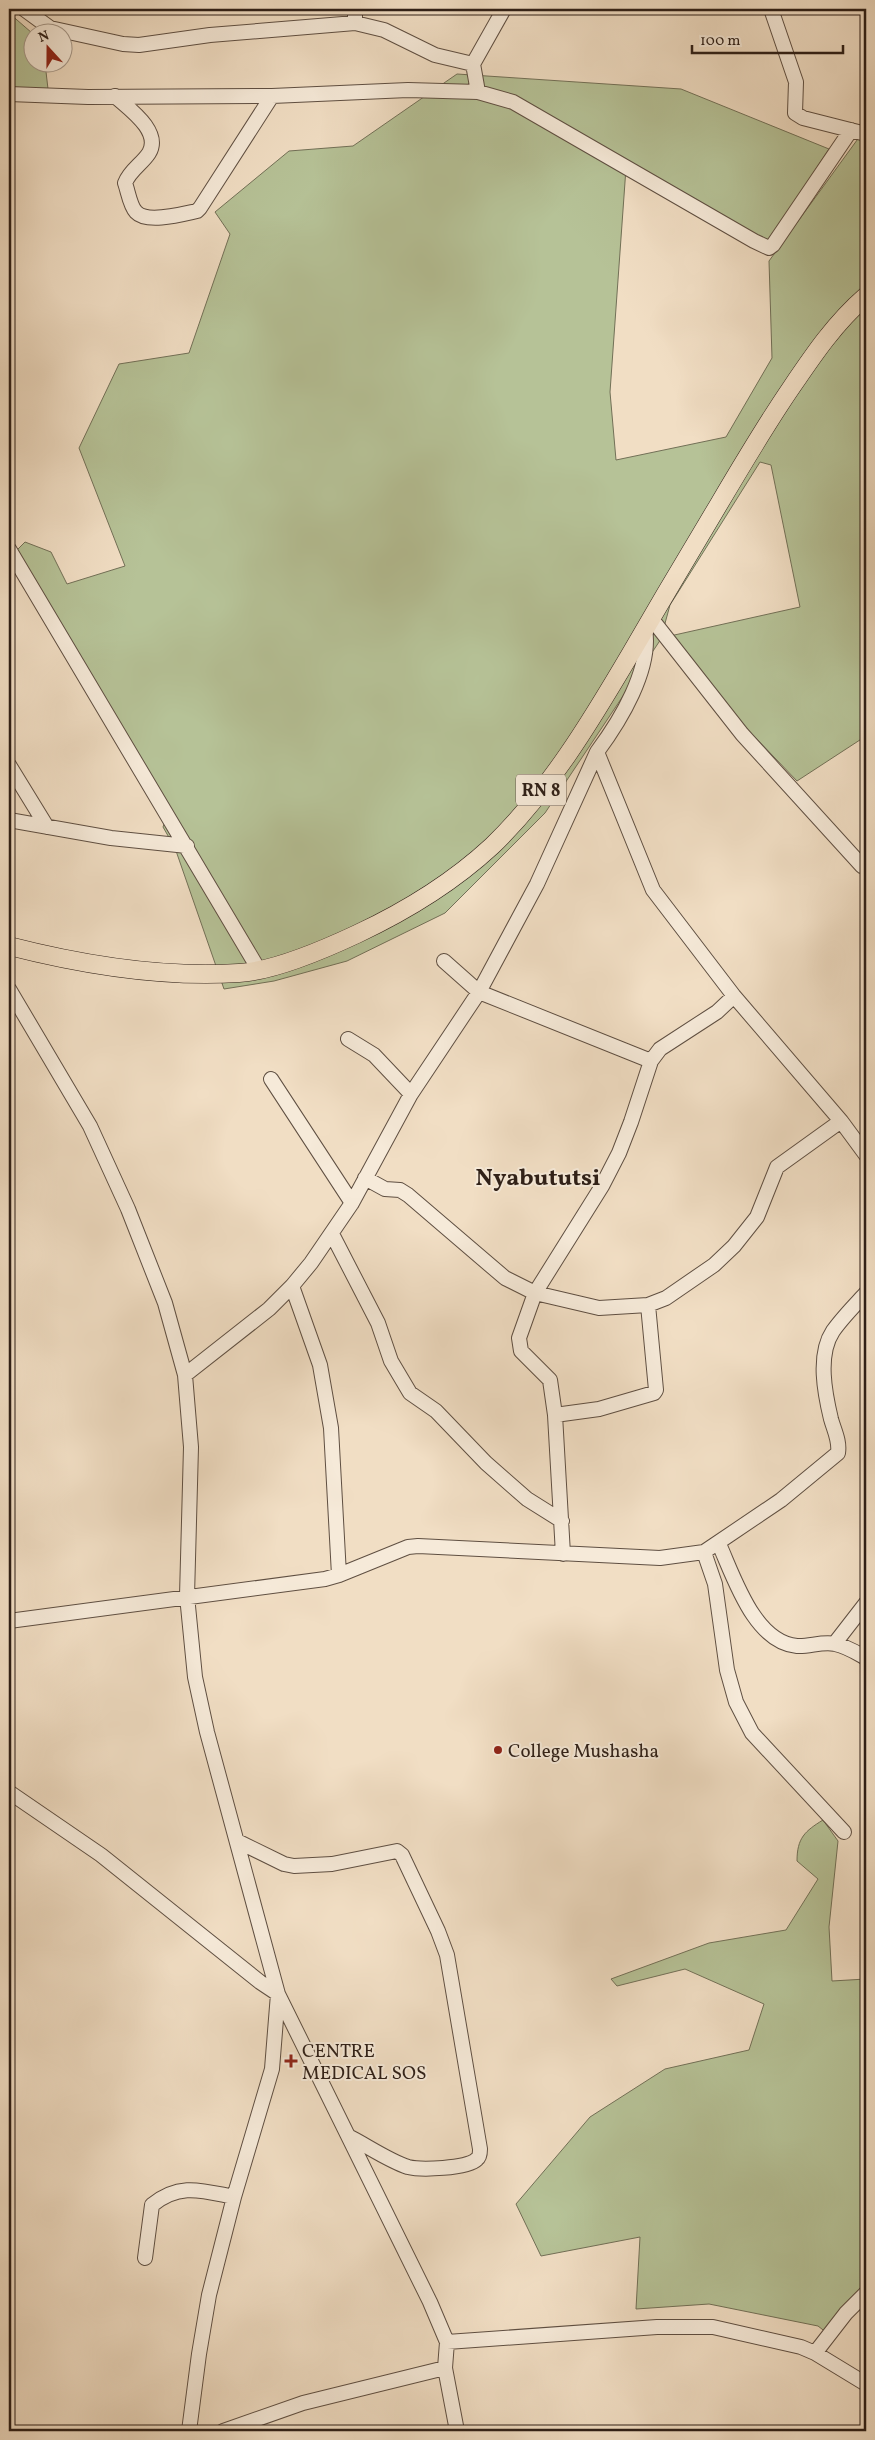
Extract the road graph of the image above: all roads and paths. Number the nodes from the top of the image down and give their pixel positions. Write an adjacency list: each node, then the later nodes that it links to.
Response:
1 (24, 9): 4 (street)
2 (504, 9): 5 (street)
3 (771, 9): 10 (street)
4 (355, 16): 5 (street)
5 (473, 64): 6 (street)
6 (478, 92): 9 (street); 10 (street)
7 (9, 94): 8 (street)
8 (115, 96): 9 (street); 9 (street)
9 (272, 96)
10 (851, 130): 11 (street)
11 (866, 134)
12 (866, 296): 14 (main road, RN 8)
13 (9, 549): 19 (street)
14 (648, 624): 15 (street); 20 (street); 23 (main road, RN 8)
15 (597, 752): 25 (street); 26 (street)
16 (9, 765): 18 (street)
17 (9, 820): 18 (street)
18 (47, 827): 19 (street)
19 (187, 846): 23 (street)
20 (862, 866)
21 (9, 946): 23 (main road, RN 8)
22 (444, 961): 25 (street)
23 (259, 970)
24 (9, 990): 40 (street)
25 (478, 992): 28 (street); 30 (street)
26 (734, 996): 28 (street); 31 (street)
27 (348, 1039): 30 (street)
28 (651, 1061): 37 (street)
29 (271, 1079): 34 (street)
30 (411, 1094): 33 (street)
31 (841, 1121): 32 (street); 39 (street)
32 (866, 1155)
33 (365, 1178): 34 (street); 37 (street)
34 (352, 1203): 35 (street)
35 (332, 1234): 36 (street); 42 (street)
36 (292, 1286): 40 (street); 46 (street)
37 (535, 1293): 39 (street); 41 (street)
38 (866, 1293): 43 (street)
39 (648, 1305): 41 (street)
40 (185, 1375): 47 (street)
41 (555, 1414): 42 (street)
42 (562, 1521): 45 (street)
43 (718, 1544): 44 (street); 50 (street)
44 (704, 1552): 45 (street); 53 (street)
45 (563, 1554): 46 (street)
46 (339, 1576): 47 (street)
47 (187, 1596): 49 (street); 54 (street)
48 (866, 1603): 50 (street)
49 (9, 1621)
50 (834, 1643): 51 (street)
51 (866, 1658)
52 (9, 1792): 55 (street)
53 (844, 1832)
54 (237, 1841): 55 (street); 56 (street)
55 (278, 1994): 56 (street); 57 (street)
56 (348, 2136): 60 (street)
57 (234, 2197): 58 (street); 64 (street)
58 (145, 2258)
59 (866, 2293): 61 (street)
60 (447, 2342): 61 (street); 62 (street)
61 (815, 2352): 63 (street)
62 (445, 2368): 65 (street); 66 (street)
63 (866, 2384)
64 (189, 2431)
65 (223, 2431)
66 (457, 2431)

